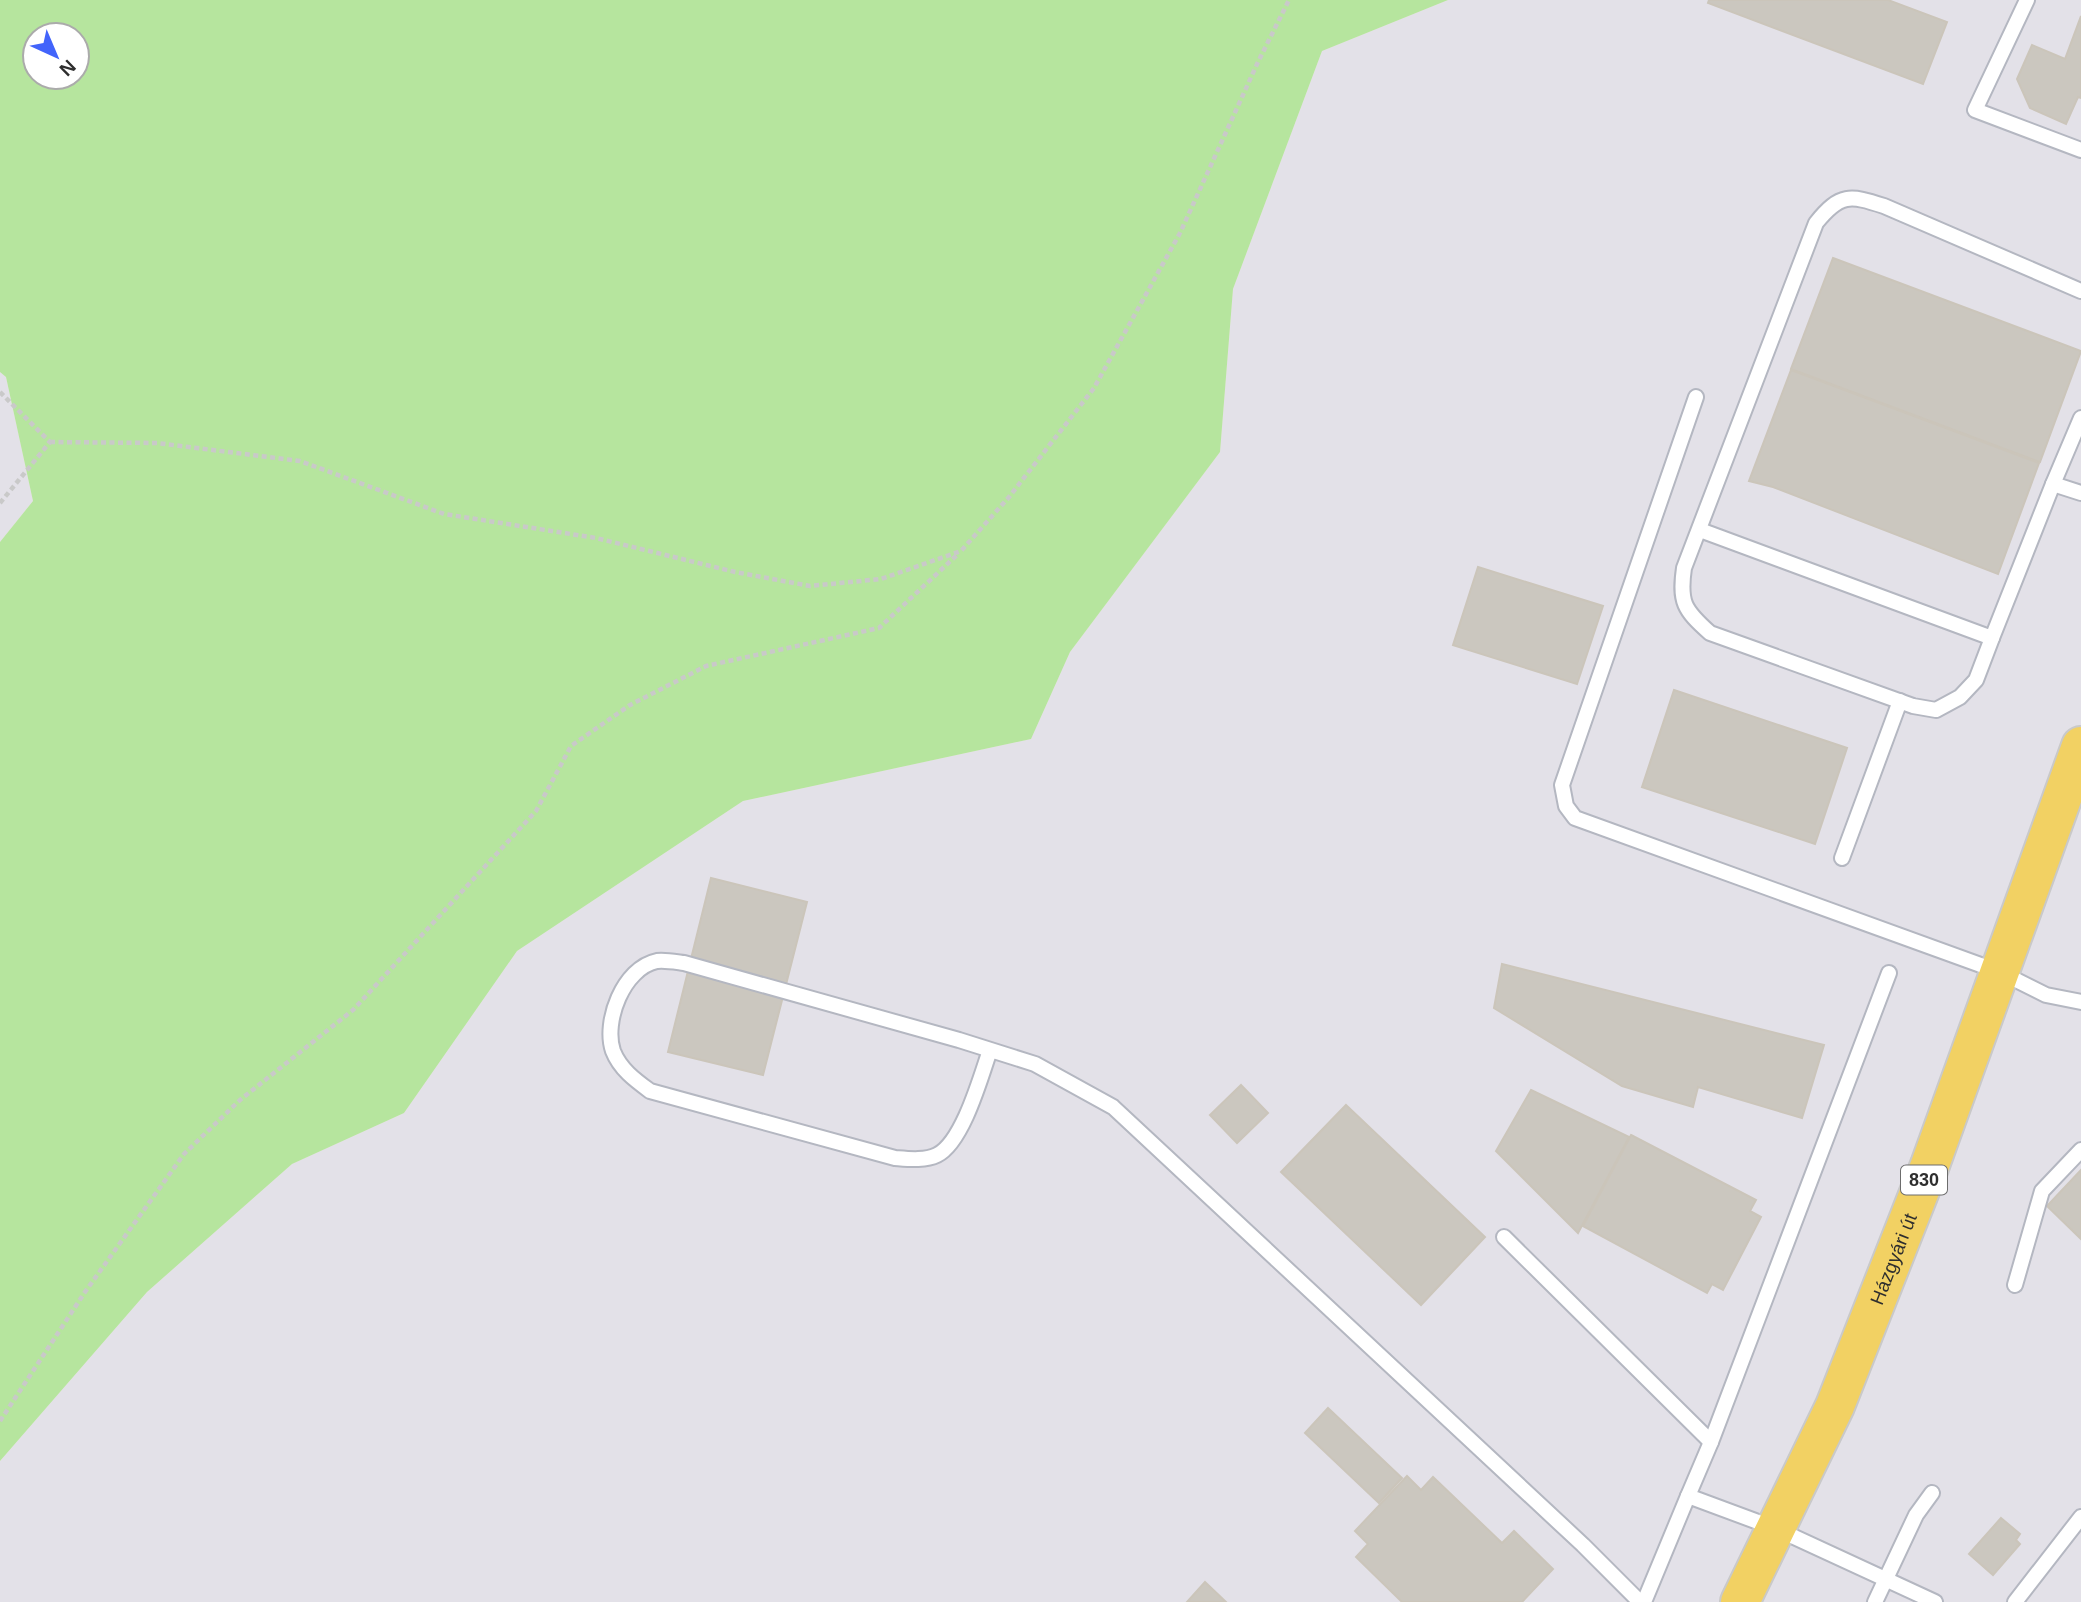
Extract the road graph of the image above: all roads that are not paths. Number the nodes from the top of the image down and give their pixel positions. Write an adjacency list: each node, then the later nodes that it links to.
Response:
1 (2027, 0): 2 (lane)
2 (2081, 150)
3 (2081, 291): 8 (lane)
4 (1696, 397): 13 (lane)
5 (2081, 418): 6 (lane)
6 (2053, 484): 7 (lane); 9 (lane)
7 (2081, 493)
8 (1700, 530): 9 (lane); 10 (lane)
9 (1993, 638): 10 (lane)
10 (1900, 701): 12 (lane)
11 (2081, 746): 13 (main road, Házgyári út / 830)
12 (1842, 858)
13 (2000, 972): 15 (lane); 24 (main road, Házgyári út / 830)
14 (1889, 973): 20 (lane)
15 (2081, 1002)
16 (990, 1049): 16 (lane); 26 (lane)
17 (2081, 1150): 19 (lane)
18 (1504, 1237): 20 (lane)
19 (2015, 1285)
20 (1712, 1442): 22 (lane)
21 (1932, 1493): 25 (lane)
22 (1688, 1496): 24 (lane); 26 (lane)
23 (2081, 1517): 30 (lane)
24 (1777, 1529): 25 (lane); 27 (main road, Házgyári út / 830)
25 (1886, 1579): 28 (lane); 29 (lane)
26 (1642, 1602)
27 (1741, 1602)
28 (1875, 1602)
29 (1935, 1602)
30 (2015, 1602)

